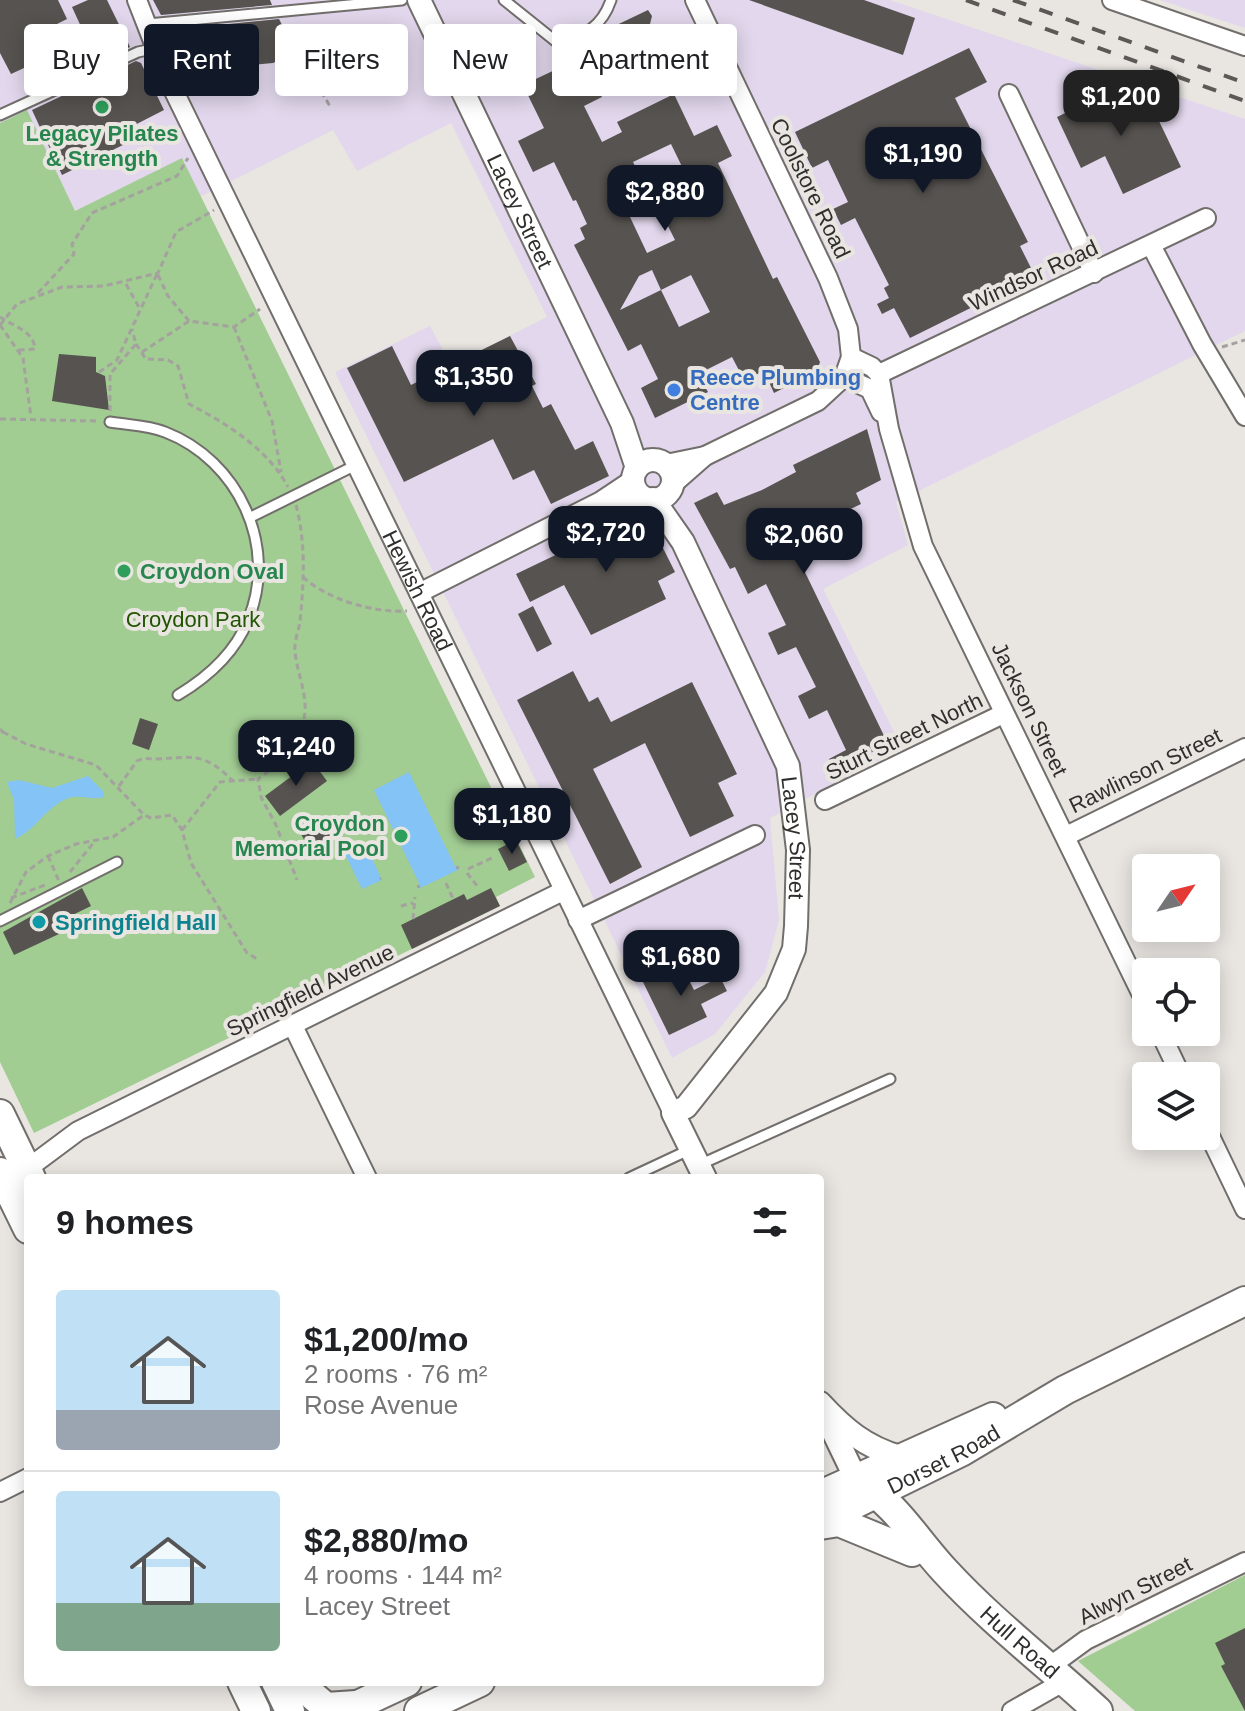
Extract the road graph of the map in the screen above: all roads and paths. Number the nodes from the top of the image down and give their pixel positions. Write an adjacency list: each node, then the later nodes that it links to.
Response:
1 (137, 0): 8 (street, Hewish Road)
2 (402, 0): 8 (lane)
3 (419, 0): 48 (street, Lacey Street)
4 (504, 0): 5 (lane)
5 (611, 0)
6 (695, 0): 37 (street, Coolstore Road)
7 (1112, 0): 9 (street)
8 (148, 24)
9 (1245, 46)
10 (144, 51): 15 (lane)
11 (1009, 94): 21 (street)
12 (176, 96): 17 (street, Hewish Road)
13 (324, 96): 14 (path)
14 (331, 108)
15 (0, 115)
16 (188, 158): 23 (path)
17 (228, 204): 20 (path); 46 (street, Hewish Road)
18 (1206, 218): 19 (street, Windsor Road)
19 (1151, 245): 21 (street, Windsor Road); 35 (street)
20 (158, 273): 22 (path); 24 (path); 28 (path)
21 (1094, 273): 39 (street, Windsor Road)
22 (126, 283): 23 (path); 24 (path)
23 (36, 296): 27 (path)
24 (140, 309): 31 (path)
25 (260, 309): 30 (path)
26 (0, 317): 27 (path)
27 (6, 321): 29 (path); 34 (path)
28 (189, 321): 30 (path); 36 (path)
29 (0, 325): 34 (path)
30 (234, 327): 47 (path)
31 (132, 329): 33 (path); 38 (path)
32 (1245, 340): 35 (path)
33 (136, 344): 36 (path); 44 (path)
34 (19, 350): 42 (path)
35 (1206, 351): 41 (street)
36 (142, 352): 47 (path)
37 (851, 357): 39 (street); 40 (street)
38 (99, 372)
39 (879, 374): 45 (street)
40 (844, 377): 45 (street); 48 (street)
41 (1245, 416)
42 (31, 417): 43 (path); 44 (path)
43 (0, 419)
44 (110, 422): 50 (lane)
45 (889, 429): 55 (street, Jackson Street)
46 (356, 465): 49 (lane); 52 (street, Hewish Road)
47 (281, 472): 49 (path)
48 (654, 480): 52 (street); 92 (street, Lacey Street)
49 (294, 497): 50 (lane); 51 (path)
50 (251, 517): 54 (lane)
51 (302, 576): 53 (path); 59 (path)
52 (419, 593): 79 (street, Hewish Road)
53 (407, 611)
54 (178, 695)
55 (1003, 714): 62 (street, Sturt Street North); 68 (street, Jackson Street)
56 (2, 730): 57 (path); 61 (path)
57 (0, 737)
58 (1245, 748): 68 (street, Rawlinson Street)
59 (258, 779): 60 (path); 75 (path)
60 (233, 781): 61 (path); 65 (path)
61 (119, 786): 63 (path)
62 (825, 800)
63 (144, 815): 65 (path); 69 (path)
64 (381, 825): 66 (path)
65 (182, 830): 88 (path)
66 (367, 834)
67 (755, 835): 87 (street)
68 (1066, 836): 89 (street, Jackson Street)
69 (95, 841): 72 (path); 77 (path)
70 (327, 846): 71 (path)
71 (334, 850)
72 (48, 856): 77 (path); 81 (path)
73 (494, 857): 78 (path)
74 (117, 862): 85 (lane)
75 (297, 880)
76 (446, 883): 82 (path)
77 (60, 885): 81 (path)
78 (478, 887)
79 (563, 891): 87 (street, Hewish Road); 90 (street, Springfield Avenue)
80 (415, 897): 83 (path)
81 (11, 898): 85 (path)
82 (453, 899)
83 (415, 903): 84 (path); 86 (path)
84 (401, 906)
85 (3, 919)
86 (413, 919)
87 (578, 920): 92 (street, Hewish Road)
88 (259, 960)
89 (1132, 974)
90 (293, 1026): 96 (street, Springfield Avenue); 97 (street)
91 (890, 1079): 95 (lane)
92 (673, 1113): 95 (street, Hewish Road)
93 (0, 1114): 96 (main road)
94 (1217, 1150): 99 (street)
95 (698, 1164): 98 (lane)
96 (19, 1168): 100 (main road)
97 (365, 1174)
98 (649, 1174)
99 (1245, 1209)
100 (18, 1213)
101 (1245, 1301): 102 (main road, Dorset Road)
102 (1065, 1390): 105 (main road, Dorset Road); 106 (main road, Dorset Road)
103 (824, 1408): 105 (street)
104 (824, 1412): 108 (street)
105 (900, 1457): 108 (main road, Dorset Road)
106 (931, 1467): 108 (main road, Dorset Road); 113 (main road)
107 (24, 1480): 109 (street)
108 (865, 1491): 110 (main road, Dorset Road); 111 (main road, Dorset Road); 113 (main road, Hull Road)
109 (0, 1492)
110 (824, 1495)
111 (824, 1520)
112 (824, 1523): 113 (main road)
113 (914, 1542): 115 (main road, Hull Road)
114 (1245, 1562): 115 (street, Alwyn Street)
115 (1057, 1674): 123 (street, Alwyn Street); 124 (main road, Hull Road)
116 (278, 1686): 121 (main road)
117 (302, 1686): 120 (main road)
118 (398, 1686): 120 (main road)
119 (472, 1686): 122 (main road)
120 (350, 1708)
121 (290, 1711)
122 (419, 1711)
123 (1012, 1711)
124 (1098, 1711)

